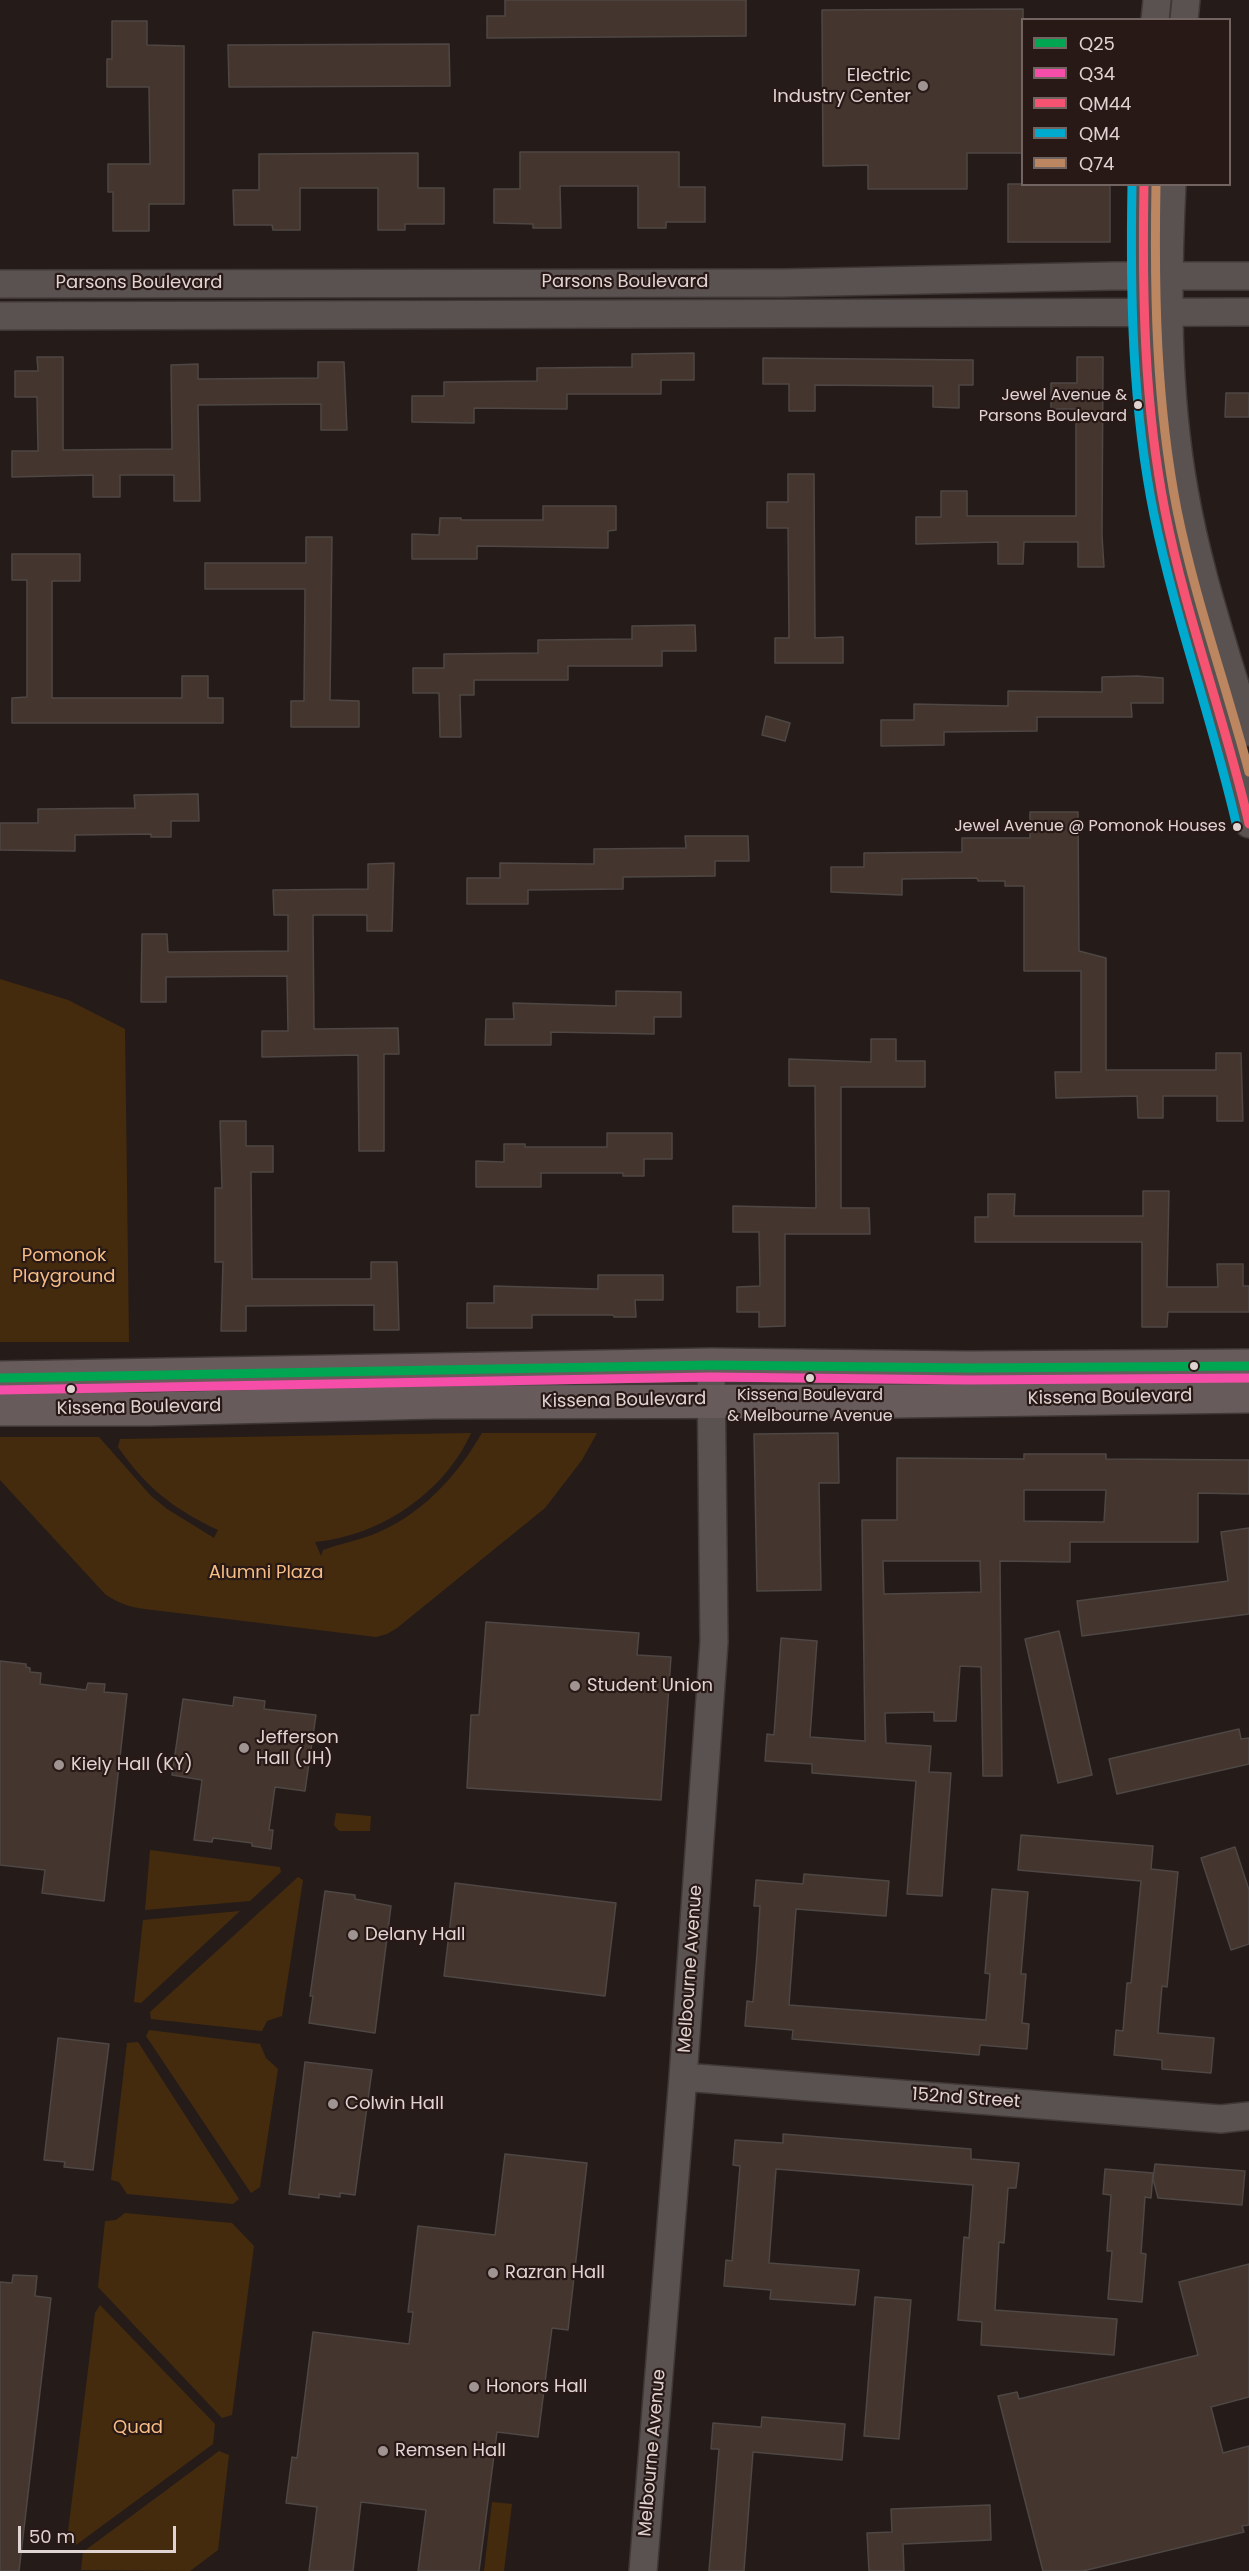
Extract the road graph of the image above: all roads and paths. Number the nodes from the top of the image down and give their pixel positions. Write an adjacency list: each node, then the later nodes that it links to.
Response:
1 (1157, 0): 3 (street)
2 (1186, 0): 4 (street)
3 (1155, 18)
4 (1184, 18)
5 (1144, 186): 7 (street)
6 (1172, 186): 7 (street)
7 (1156, 276): 8 (street, Parsons Boulevard); 9 (street, Parsons Boulevard); 11 (street)
8 (1249, 276)
9 (0, 284)
10 (1249, 312): 11 (street, Parsons Boulevard)
11 (1156, 313): 12 (street, Parsons Boulevard); 13 (street); 14 (street)
12 (0, 316)
13 (1249, 732)
14 (1249, 824)
15 (711, 1365): 16 (main road, Kissena Boulevard); 17 (main road, Kissena Boulevard); 19 (street, Melbourne Avenue)
16 (1249, 1366)
17 (0, 1378)
18 (1249, 1396): 19 (main road, Kissena Boulevard)
19 (712, 1400): 20 (main road, Kissena Boulevard); 21 (street, Melbourne Avenue)
20 (0, 1410)
21 (683, 2077): 22 (street, 152nd Street); 23 (street, Melbourne Avenue)
22 (1249, 2116)
23 (644, 2571)

